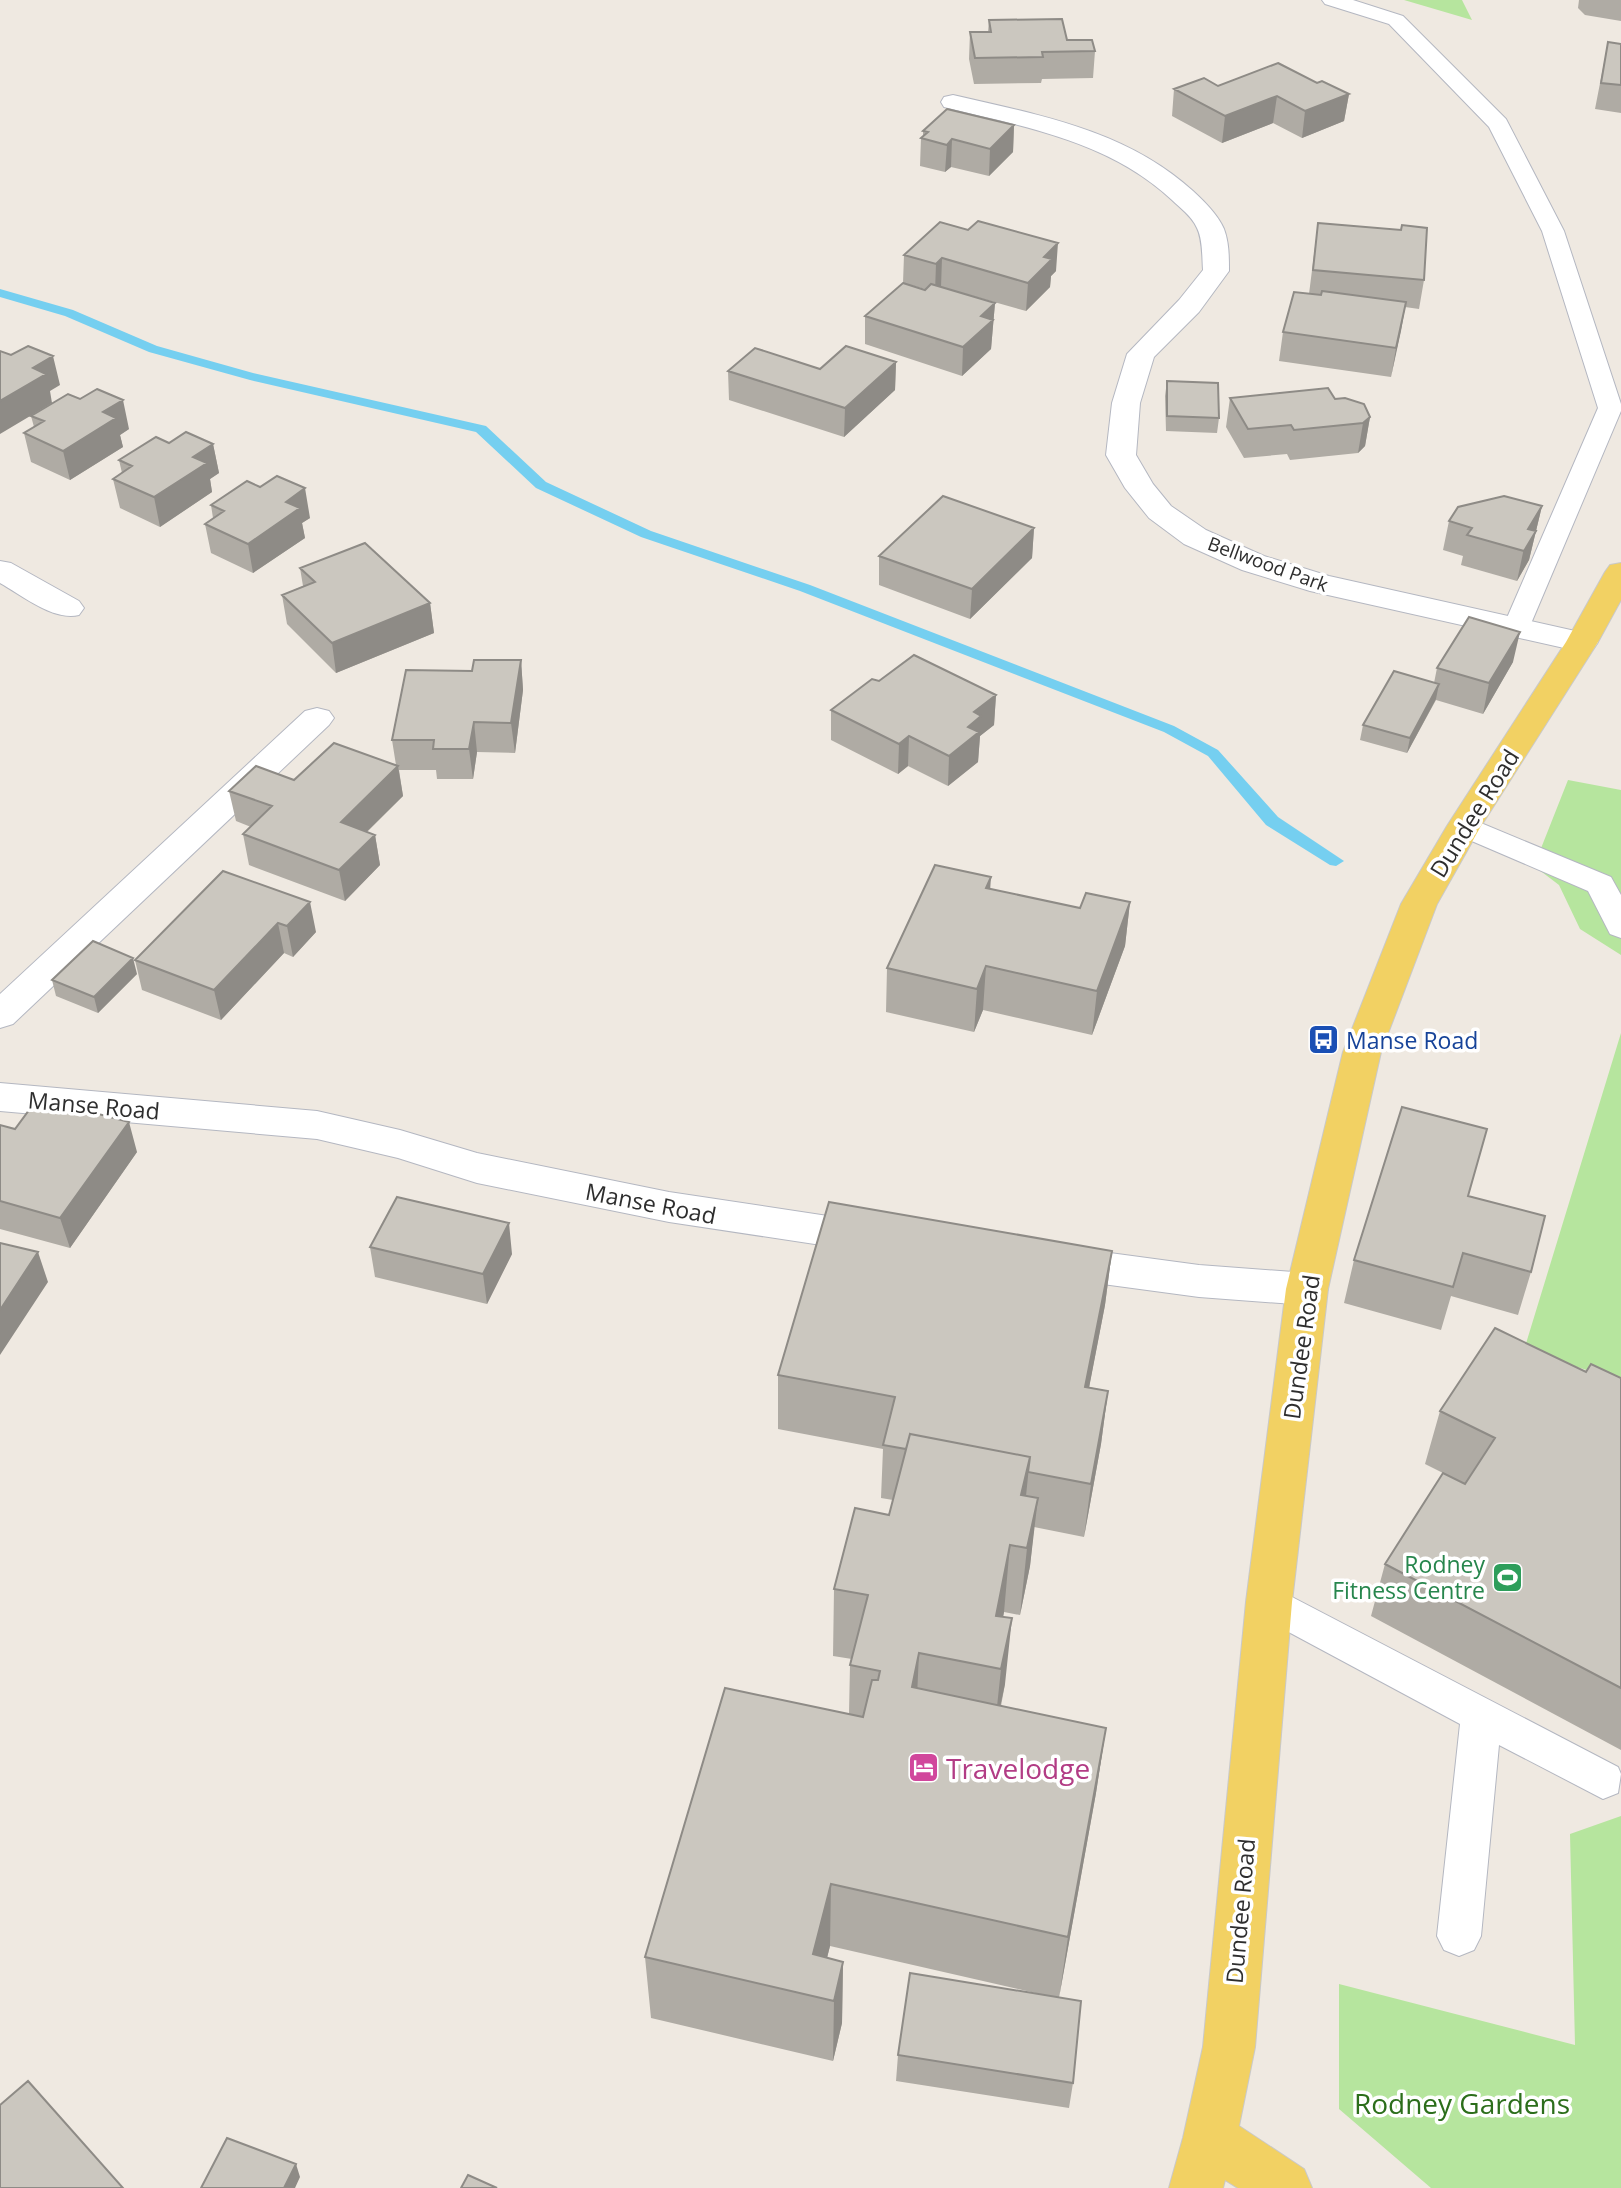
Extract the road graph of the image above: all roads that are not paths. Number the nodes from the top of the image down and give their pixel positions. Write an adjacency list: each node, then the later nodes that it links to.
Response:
1 (1332, 0): 6 (lane)
2 (953, 102): 6 (street, Bellwood Park)
3 (0, 570): 5 (street)
4 (1621, 572): 7 (main road, Dundee Road)
5 (68, 608)
6 (1517, 627): 7 (street, Bellwood Park)
7 (1582, 642): 9 (main road, Dundee Road)
8 (317, 718): 12 (street)
9 (1464, 826): 10 (lane); 16 (main road, Dundee Road)
10 (1611, 879): 11 (lane)
11 (1621, 927)
12 (0, 1014)
13 (0, 1097): 14 (street, Manse Road)
14 (914, 1243)
15 (1023, 1258): 16 (street)
16 (1307, 1289): 17 (main road, Dundee Road)
17 (1269, 1602): 18 (lane); 21 (main road, Dundee Road)
18 (1481, 1715): 19 (lane); 20 (lane)
19 (1603, 1780)
20 (1459, 1936)
21 (1210, 2137): 22 (main road, Dundee Road); 23 (main road)
22 (1196, 2188)
23 (1285, 2188)

